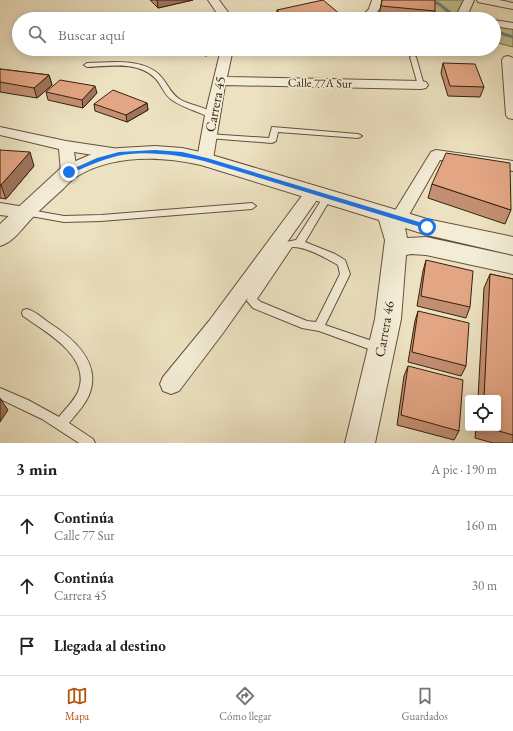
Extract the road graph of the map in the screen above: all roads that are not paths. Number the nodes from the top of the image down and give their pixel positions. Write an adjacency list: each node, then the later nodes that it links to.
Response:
1 (214, 0): 6 (street)
2 (377, 0): 7 (street)
3 (469, 0): 8 (street)
4 (482, 0): 5 (street)
5 (513, 6)
6 (223, 12)
7 (373, 12)
8 (464, 12)
9 (501, 24): 10 (street)
10 (513, 26)
11 (225, 56): 15 (street, Carrera 45)
12 (413, 57): 16 (lane)
13 (508, 60): 18 (street)
14 (87, 65): 17 (lane)
15 (219, 81): 16 (street, Calle 77A Sur); 17 (street, Carrera 45)
16 (421, 85)
17 (212, 114): 20 (street, Carrera 45)
18 (513, 115)
19 (0, 131): 22 (street)
20 (208, 136): 21 (lane); 24 (street, Carrera 45)
21 (358, 136)
22 (66, 146): 23 (street); 26 (street)
23 (119, 154): 24 (street); 26 (street)
24 (205, 159): 27 (street)
25 (513, 166): 31 (street)
26 (69, 172): 30 (street)
27 (320, 195): 31 (street); 34 (lane); 41 (street)
28 (252, 206): 30 (lane)
29 (0, 208): 30 (street)
30 (25, 212): 33 (street)
31 (393, 216): 32 (street); 36 (street, Carrera 46)
32 (426, 236): 35 (street); 36 (street); 37 (street)
33 (0, 238)
34 (299, 243): 39 (lane); 39 (lane)
35 (513, 246)
36 (395, 250): 40 (street, Carrera 46)
37 (513, 265)
38 (26, 313): 43 (lane)
39 (319, 328): 40 (lane)
40 (381, 348): 45 (street, Carrera 46)
41 (171, 384)
42 (0, 393): 43 (lane)
43 (62, 423): 44 (lane)
44 (89, 443)
45 (360, 443)

